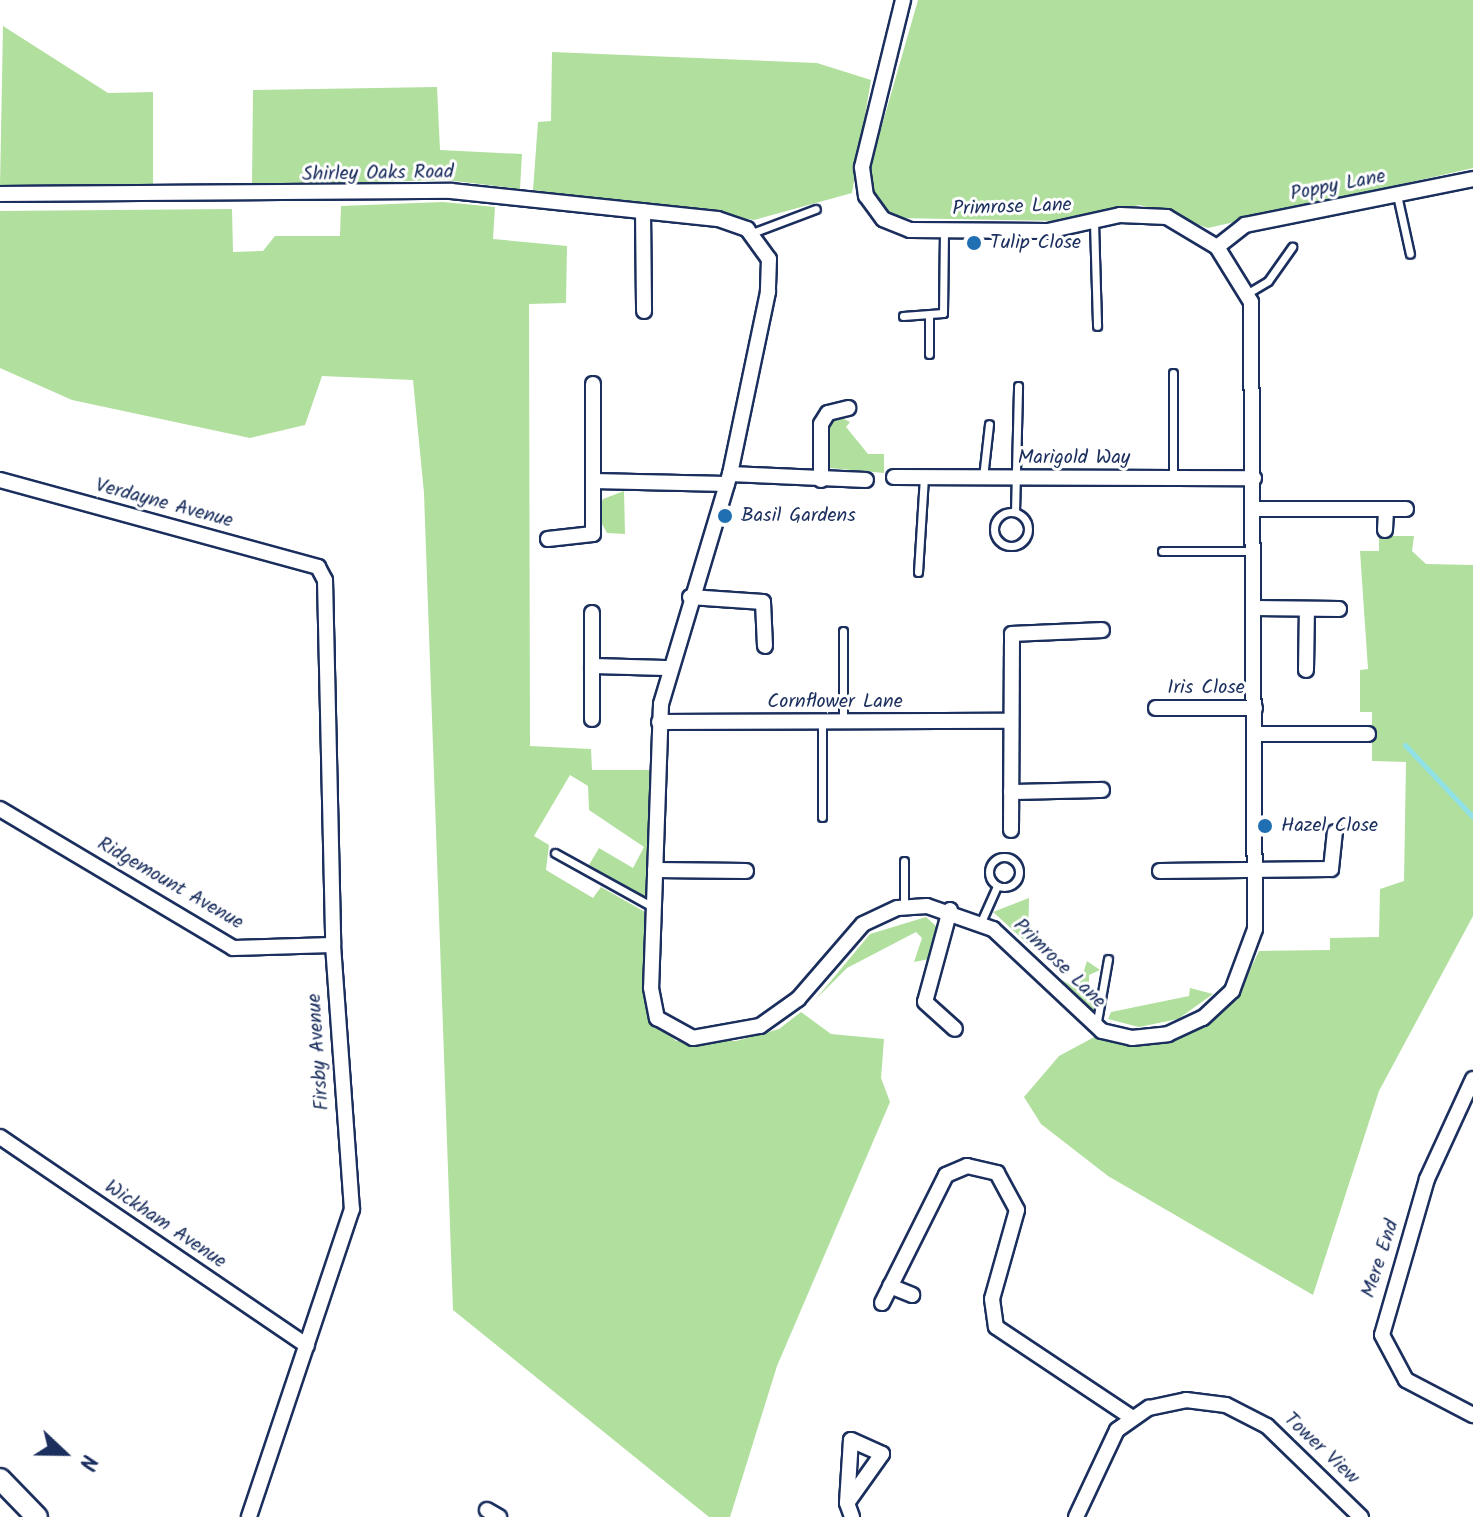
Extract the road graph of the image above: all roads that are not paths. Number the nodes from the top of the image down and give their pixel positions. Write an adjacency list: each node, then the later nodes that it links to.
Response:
1 (903, 0): 8 (street, Primrose Lane)
2 (1473, 179): 4 (street, Poppy Lane)
3 (0, 194): 6 (street, Shirley Oaks Road)
4 (1397, 195): 10 (street, Poppy Lane); 12 (lane)
5 (816, 209): 9 (lane)
6 (643, 211): 9 (street, Shirley Oaks Road); 14 (street)
7 (1094, 222): 8 (street, Primrose Lane); 10 (street, Primrose Lane); 17 (lane)
8 (944, 231): 16 (lane)
9 (752, 233): 30 (street, Primrose Lane)
10 (1217, 247): 13 (street, Primrose Lane)
11 (1292, 247): 13 (lane)
12 (1410, 254)
13 (1248, 293): 29 (street, Primrose Lane)
14 (644, 311)
15 (903, 316): 16 (lane)
16 (929, 316): 18 (lane)
17 (1097, 326)
18 (929, 354)
19 (1173, 373): 28 (lane)
20 (593, 384): 34 (street)
21 (1018, 386): 27 (lane)
22 (848, 408): 32 (street)
23 (989, 424): 26 (lane)
24 (894, 477): 25 (street, Marigold Way)
25 (924, 477): 26 (street, Marigold Way); 44 (lane)
26 (983, 478): 27 (street, Marigold Way)
27 (1018, 478): 28 (street, Marigold Way); 38 (lane)
28 (1173, 478): 29 (street, Marigold Way)
29 (1254, 478): 35 (street, Primrose Lane)
30 (728, 479): 32 (street); 34 (street); 45 (street, Primrose Lane)
31 (0, 480): 43 (street, Verdayne Avenue)
32 (821, 480): 33 (street)
33 (866, 480)
34 (593, 481): 40 (street)
35 (1255, 509): 36 (street); 42 (street, Primrose Lane)
36 (1386, 509): 37 (street); 39 (street)
37 (1406, 509)
38 (1015, 512): 38 (lane)
39 (1385, 530)
40 (548, 539)
41 (1162, 551): 42 (lane)
42 (1255, 551): 46 (street, Primrose Lane)
43 (318, 567): 82 (street, Firsby Avenue)
44 (918, 572)
45 (690, 597): 52 (street); 54 (street, Primrose Lane)
46 (1255, 608): 47 (street); 57 (street, Primrose Lane)
47 (1307, 609): 48 (street); 55 (street)
48 (1339, 609)
49 (592, 613): 53 (street)
50 (1102, 630): 59 (street)
51 (843, 631): 62 (lane)
52 (765, 646)
53 (592, 666): 54 (street); 58 (street)
54 (667, 668): 60 (street, Primrose Lane)
55 (1306, 670)
56 (1156, 708): 57 (street, Iris Close)
57 (1255, 708): 63 (street, Primrose Lane)
58 (592, 719)
59 (1010, 721): 62 (street, Cornflower Lane); 66 (street)
60 (659, 722): 61 (street, Cornflower Lane); 73 (street, Primrose Lane)
61 (822, 722): 62 (street, Cornflower Lane); 68 (lane)
62 (843, 722)
63 (1255, 734): 64 (street); 74 (street, Primrose Lane)
64 (1368, 734)
65 (1102, 790): 66 (street)
66 (1011, 792): 69 (street)
67 (0, 809): 82 (street, Ridgemount Avenue)
68 (822, 817)
69 (1011, 830)
70 (1335, 832): 74 (street)
71 (555, 853): 78 (lane)
72 (904, 861): 79 (lane)
73 (655, 870): 75 (street); 78 (street, Primrose Lane)
74 (1256, 870): 76 (street); 84 (street, Primrose Lane)
75 (746, 871)
76 (1160, 871)
77 (997, 886): 77 (lane); 81 (lane)
78 (653, 907): 79 (street, Primrose Lane)
79 (904, 907): 80 (street, Primrose Lane)
80 (950, 910): 81 (street, Primrose Lane); 85 (street)
81 (981, 922): 84 (street, Primrose Lane)
82 (333, 945): 91 (street, Firsby Avenue)
83 (1108, 959): 84 (lane)
84 (1096, 1028)
85 (955, 1029)
86 (1473, 1079): 92 (street, Mere End)
87 (0, 1137): 91 (street, Wickham Avenue)
88 (890, 1286): 89 (street); 90 (street); 93 (street)
89 (912, 1295)
90 (882, 1303)
91 (307, 1346): 96 (street, Firsby Avenue)
92 (1473, 1415)
93 (1131, 1417): 97 (street); 98 (street, Tower View)
94 (0, 1479): 95 (street)
95 (37, 1517)
96 (249, 1517)
97 (1076, 1517)
98 (1361, 1517)

